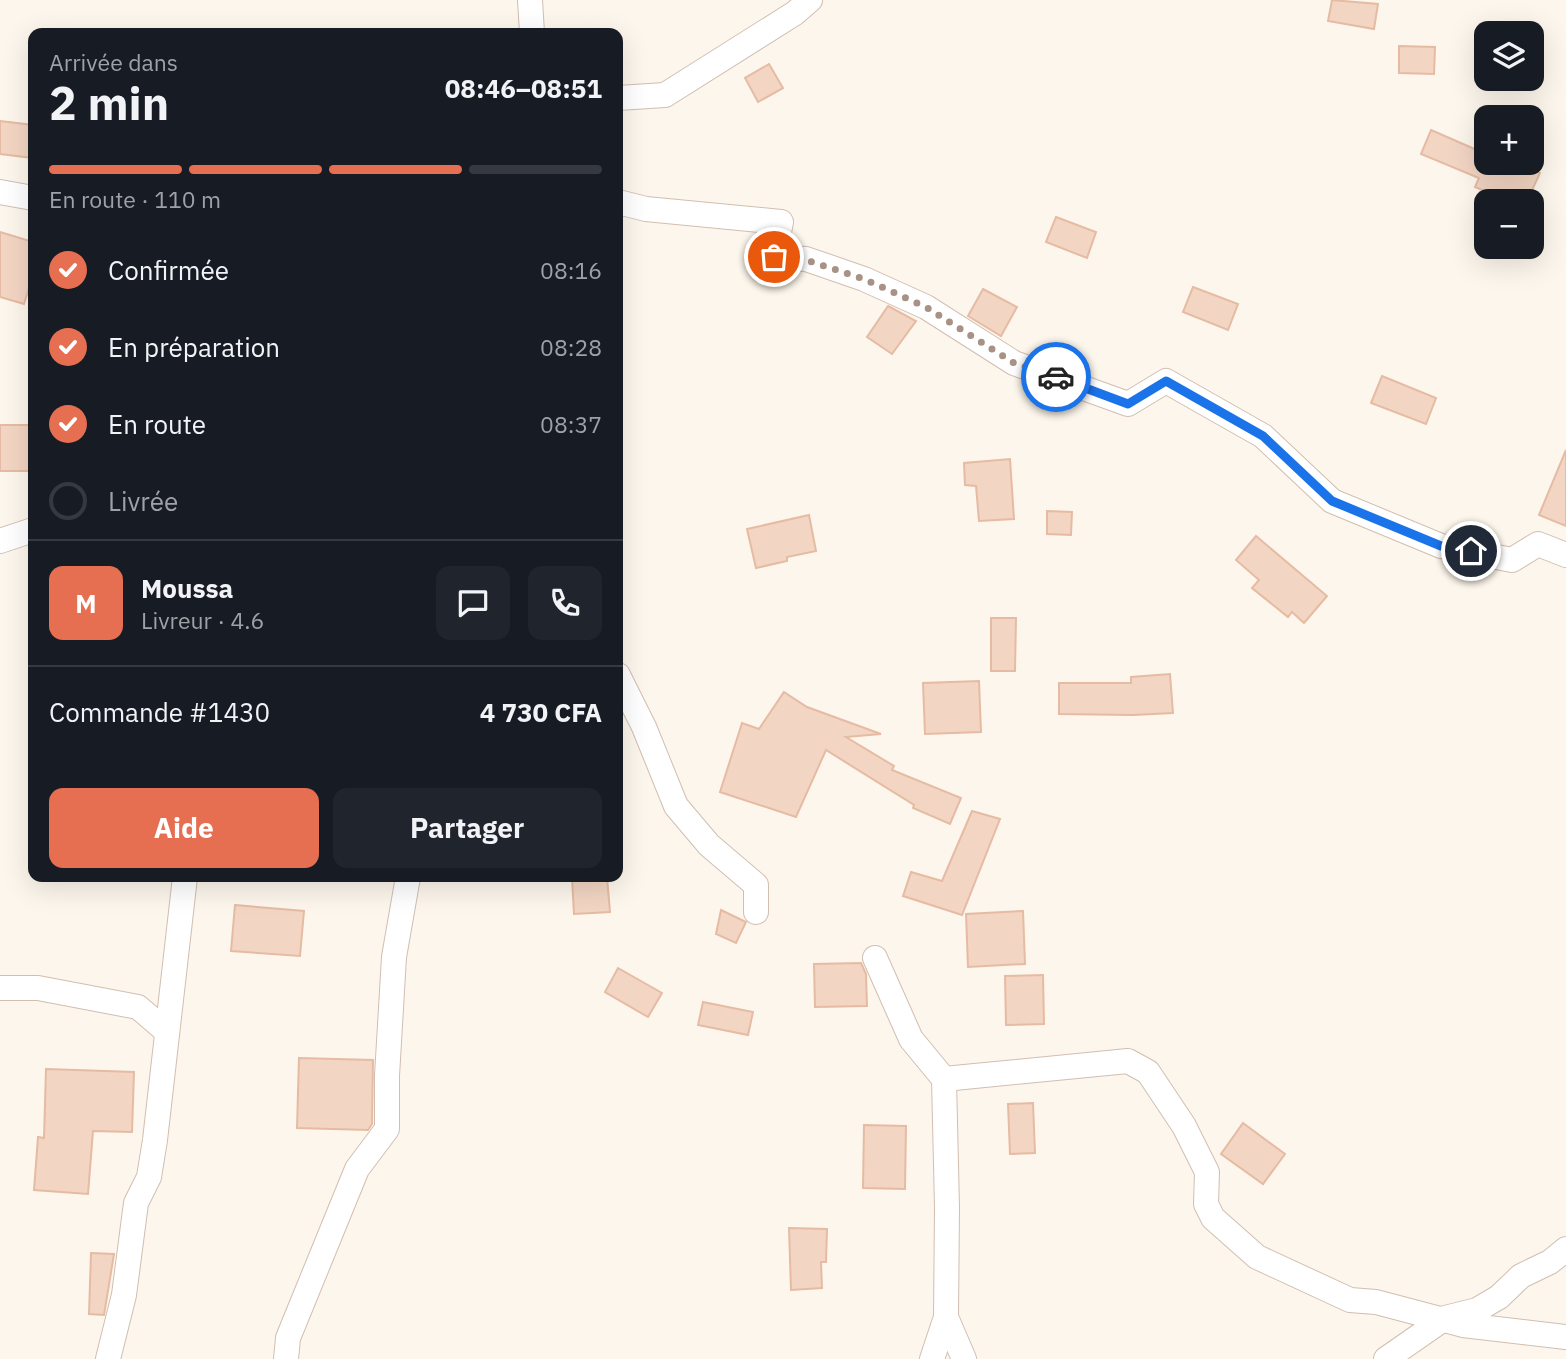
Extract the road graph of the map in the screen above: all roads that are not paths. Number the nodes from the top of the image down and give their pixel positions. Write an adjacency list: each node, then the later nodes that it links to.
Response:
1 (530, 0): 3 (street)
2 (810, 0): 4 (street)
3 (532, 28)
4 (623, 98)
5 (0, 192): 6 (street)
6 (28, 197)
7 (623, 203): 10 (street)
8 (28, 532): 9 (street)
9 (0, 541)
10 (1566, 555)
11 (623, 685): 14 (street)
12 (184, 882): 17 (street)
13 (407, 882): 24 (street)
14 (756, 912)
15 (875, 958): 18 (street)
16 (0, 988): 17 (street)
17 (166, 1031): 23 (street)
18 (944, 1079): 20 (street); 21 (street)
19 (1566, 1249): 21 (street)
20 (946, 1317): 25 (street); 26 (street)
21 (1445, 1318): 22 (street); 27 (street)
22 (1566, 1338)
23 (108, 1359)
24 (286, 1359)
25 (932, 1359)
26 (964, 1359)
27 (1386, 1359)

